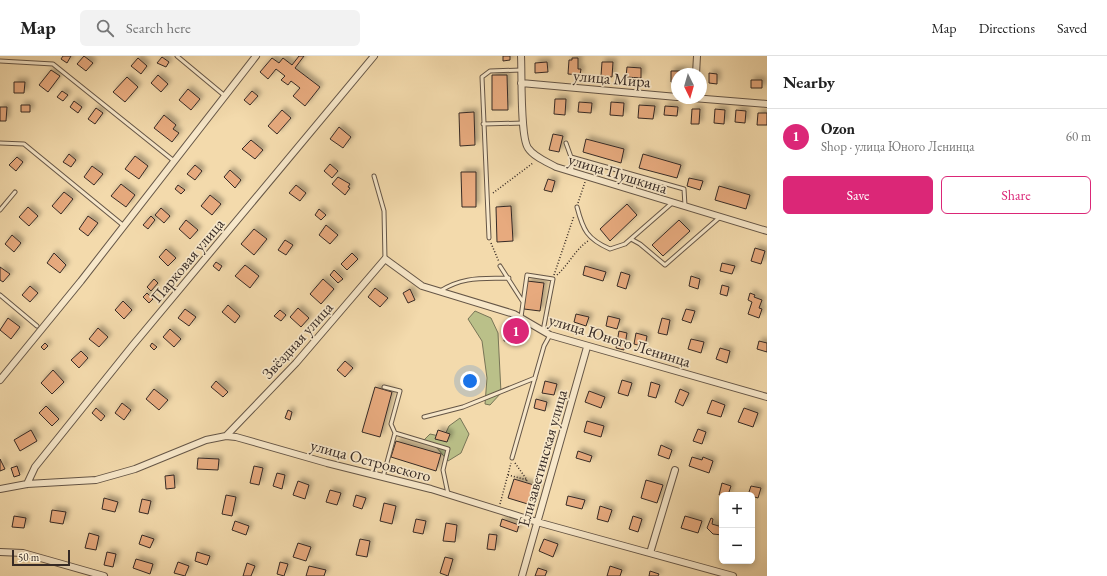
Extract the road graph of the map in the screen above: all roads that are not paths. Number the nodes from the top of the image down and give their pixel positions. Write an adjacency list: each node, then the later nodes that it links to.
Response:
1 (177, 56): 10 (lane)
2 (256, 56): 10 (street)
3 (374, 56): 55 (street, Парковая улица)
4 (520, 56): 8 (street, улица Пушкина)
5 (697, 56): 7 (street)
6 (0, 61): 19 (lane)
7 (696, 68)
8 (522, 70): 9 (street, улица Пушкина); 15 (lane)
9 (521, 84): 11 (street, улица Мира); 14 (street, улица Пушкина)
10 (225, 96): 19 (street)
11 (671, 96)
12 (707, 99): 13 (street)
13 (767, 104)
14 (524, 123): 15 (lane); 20 (street, улица Пушкина)
15 (483, 124): 32 (lane)
16 (0, 143): 30 (lane)
17 (566, 143): 18 (lane)
18 (571, 157): 20 (lane); 22 (lane)
19 (174, 162): 30 (street)
20 (572, 172): 23 (street, улица Пушкина)
21 (374, 176): 34 (lane)
22 (636, 176): 23 (lane); 27 (lane)
23 (634, 191): 25 (street, улица Пушкина)
24 (15, 192): 28 (lane)
25 (672, 203): 27 (street, улица Пушкина); 33 (lane)
26 (577, 207): 33 (lane)
27 (685, 207): 29 (street, улица Пушкина)
28 (0, 210)
29 (720, 217): 31 (street, улица Пушкина); 33 (lane)
30 (124, 226): 46 (street)
31 (767, 231)
32 (489, 238)
33 (631, 239)
34 (385, 259): 37 (street, улица Юного Ленинца); 51 (street, Звёздная улица)
35 (500, 266): 36 (lane)
36 (509, 278): 37 (lane); 39 (lane)
37 (439, 292): 40 (street, улица Юного Ленинца)
38 (0, 295): 41 (lane)
39 (523, 302): 40 (lane); 42 (lane)
40 (520, 318): 42 (street, улица Юного Ленинца)
41 (37, 326)
42 (542, 331): 43 (street, улица Юного Ленинца)
43 (550, 335): 44 (street, улица Юного Ленинца); 45 (lane)
44 (587, 347): 48 (street, улица Юного Ленинца); 58 (street, Елизаветинская улица)
45 (535, 378): 49 (lane); 52 (lane)
46 (0, 380)
47 (384, 387): 50 (lane)
48 (767, 397)
49 (424, 417)
50 (395, 433): 54 (lane); 57 (lane)
51 (226, 436): 54 (street, улица Островского); 55 (street, улица Островского)
52 (512, 458)
53 (675, 470): 60 (street)
54 (383, 477): 57 (street, улица Островского)
55 (27, 484): 56 (street, улица Островского)
56 (0, 489)
57 (448, 494): 58 (street, улица Островского)
58 (537, 522): 60 (street, улица Островского); 62 (street, Елизаветинская улица)
59 (0, 552): 61 (street)
60 (650, 553): 63 (street, улица Островского)
61 (104, 576)
62 (522, 576)
63 (733, 576)

